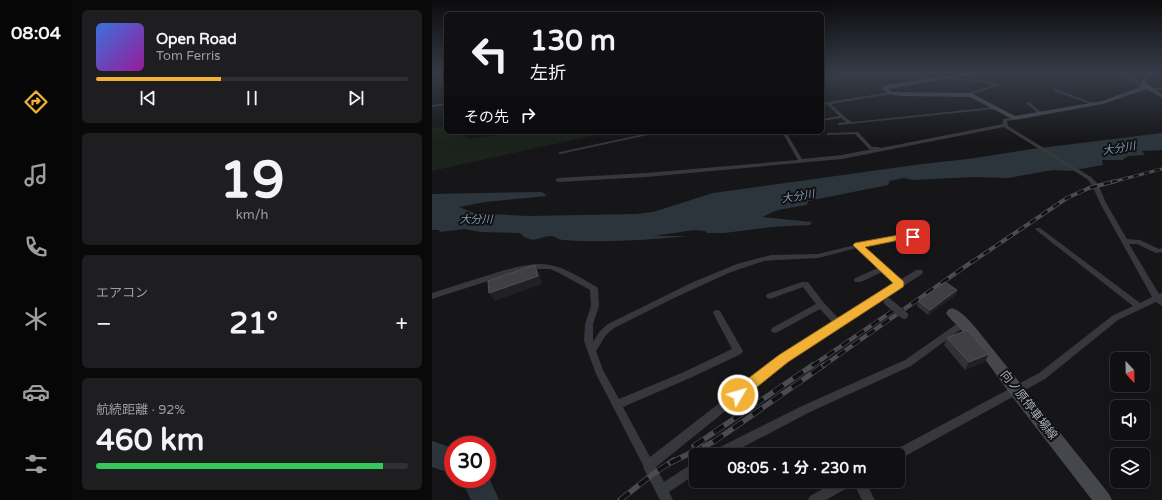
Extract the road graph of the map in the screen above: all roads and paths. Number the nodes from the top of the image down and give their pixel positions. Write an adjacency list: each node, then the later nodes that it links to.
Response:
1 (878, 95): 8 (street)
2 (972, 95): 11 (main road)
3 (1070, 95): 9 (street)
4 (1125, 95): 9 (main road)
5 (1028, 103): 12 (street)
6 (444, 104): 10 (street)
7 (824, 104): 8 (street)
8 (829, 104): 13 (street)
9 (1094, 104): 12 (main road)
10 (432, 106)
11 (994, 108): 14 (main road); 16 (street)
12 (1040, 113): 14 (main road)
13 (842, 117): 15 (street); 16 (street)
14 (1014, 118): 18 (street)
15 (824, 120)
16 (852, 123): 17 (street)
17 (840, 124)
18 (1008, 127): 22 (street); 28 (street)
19 (650, 134): 23 (street)
20 (785, 134): 24 (street)
21 (829, 134): 22 (street)
22 (885, 149): 24 (street)
23 (560, 153)
24 (801, 161): 25 (street)
25 (558, 180)
26 (1038, 229): 40 (street)
27 (925, 238): 29 (street)
28 (1124, 241): 30 (street); 37 (street)
29 (858, 245): 31 (street); 47 (street)
30 (1162, 250)
31 (883, 269): 33 (street); 34 (street)
32 (919, 272): 34 (street)
33 (858, 280)
34 (899, 284): 44 (street)
35 (432, 296): 47 (street)
36 (770, 296): 39 (street)
37 (1160, 299): 40 (street)
38 (888, 302): 43 (street, bridge)
39 (821, 305): 44 (street); 46 (street)
40 (1139, 306): 48 (street)
41 (717, 313): 49 (street)
42 (952, 313): 45 (main road, 向ノ原停車場線)
43 (904, 314)
44 (838, 323): 52 (street)
45 (964, 323): 48 (main road, 向ノ原停車場線); 50 (street)
46 (775, 330)
47 (592, 350): 49 (street)
48 (1016, 390): 51 (street); 59 (main road, 向ノ原停車場線)
49 (616, 405): 52 (street)
50 (730, 448)
51 (905, 451)
52 (648, 466): 56 (street)
53 (689, 473): 56 (street)
54 (836, 488): 57 (street)
55 (862, 488): 58 (street)
56 (664, 495)
57 (814, 500)
58 (869, 500)
59 (1103, 500)

